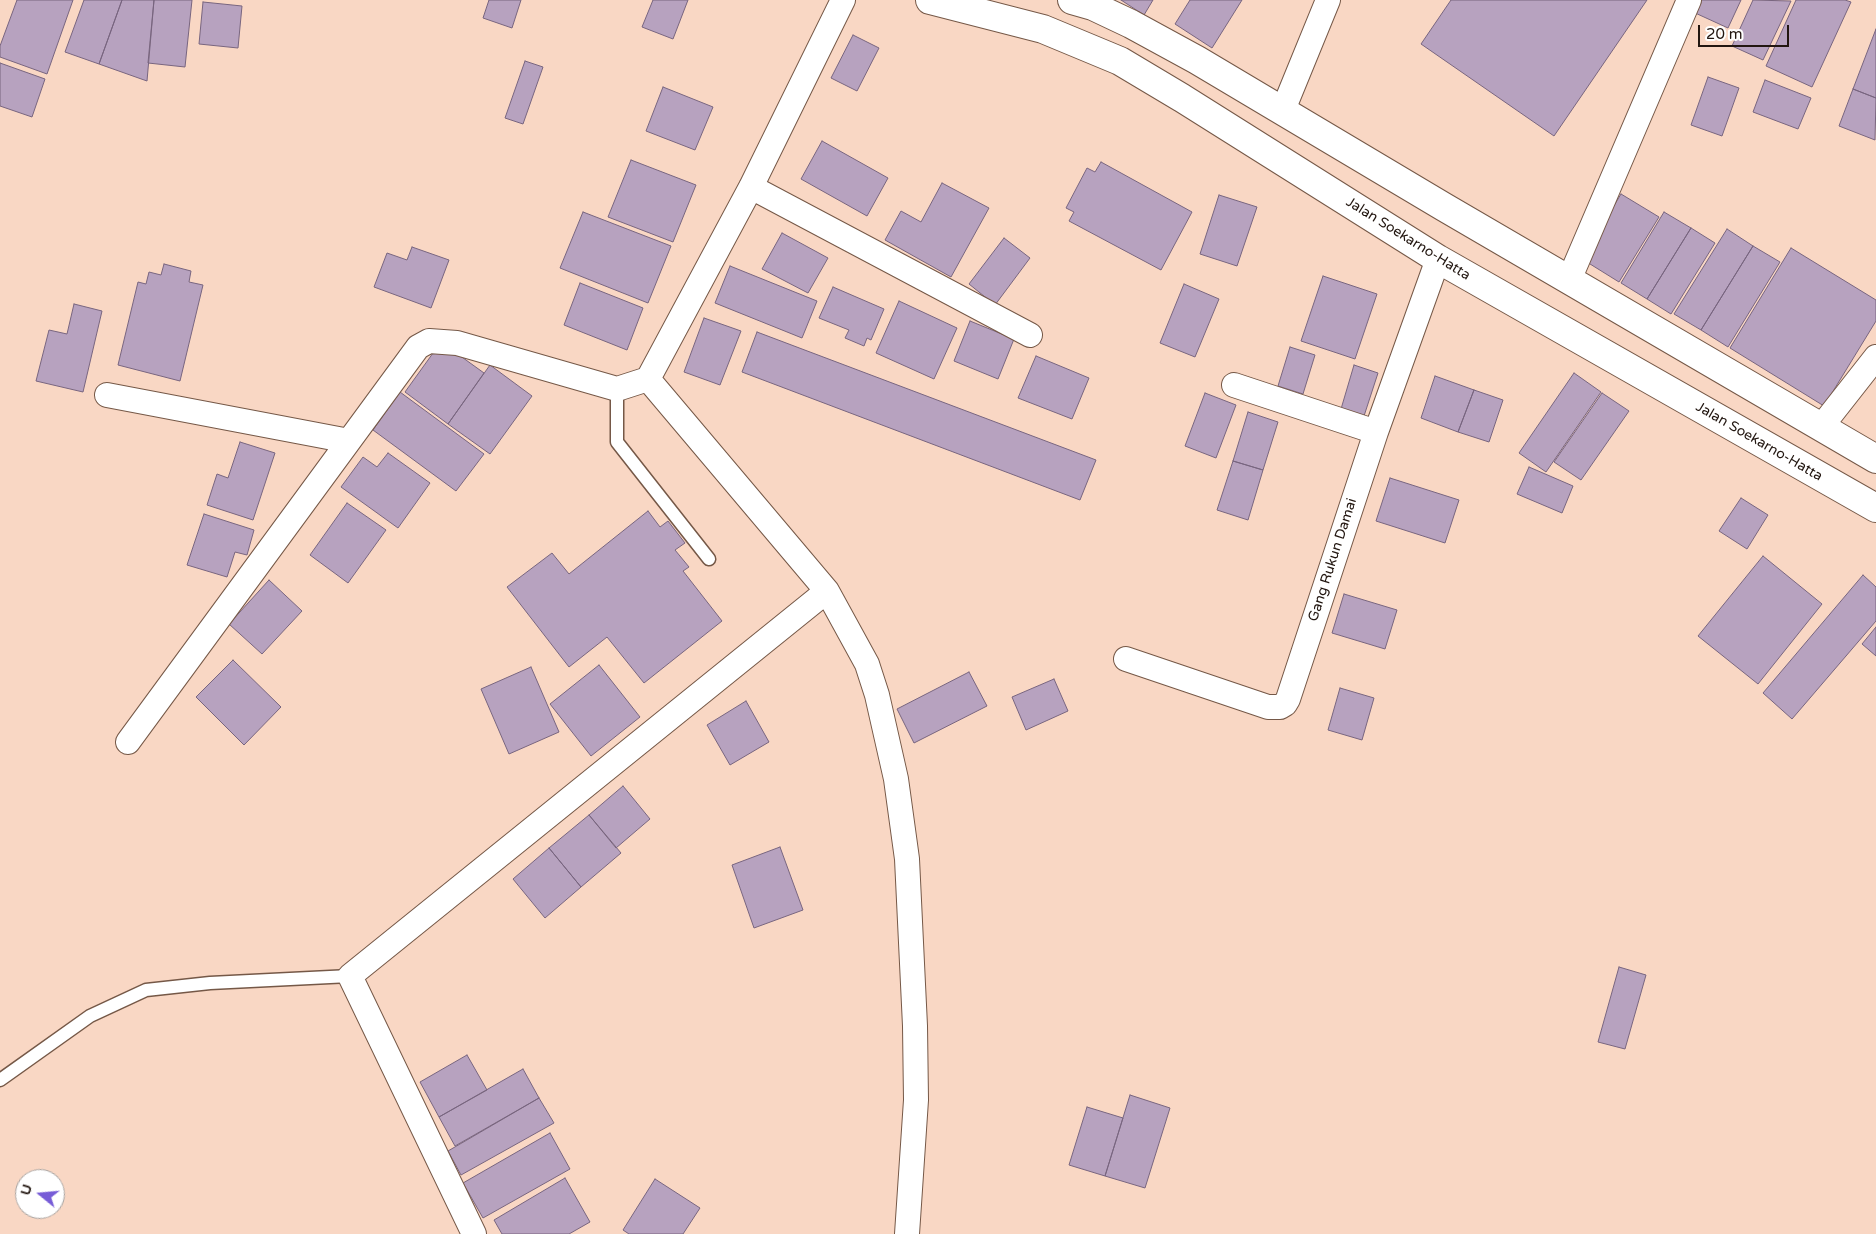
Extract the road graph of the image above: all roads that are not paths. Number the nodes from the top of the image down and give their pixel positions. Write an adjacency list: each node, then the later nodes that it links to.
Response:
1 (843, 0): 7 (street)
2 (930, 0): 8 (main road, Jalan Soekarno-Hatta)
3 (1072, 0): 6 (main road)
4 (1328, 0): 6 (street)
5 (1689, 0): 9 (street)
6 (1283, 110): 9 (main road)
7 (751, 187): 10 (street); 12 (street)
8 (1438, 259): 17 (street, Gang Rukun Damai); 20 (main road, Jalan Soekarno-Hatta)
9 (1568, 280): 16 (main road)
10 (1030, 335)
11 (1876, 357): 16 (street)
12 (648, 379): 14 (street); 22 (street)
13 (1234, 385): 17 (street)
14 (617, 389): 18 (street); 21 (lane)
15 (107, 395): 18 (street)
16 (1821, 427): 19 (main road)
17 (1376, 432): 23 (street, Gang Rukun Damai)
18 (349, 441): 24 (street)
19 (1876, 459)
20 (1876, 508)
21 (708, 559)
22 (828, 591): 25 (street); 28 (street)
23 (1126, 659)
24 (128, 742)
25 (350, 976): 26 (lane); 27 (street)
26 (0, 1080)
27 (474, 1234)
28 (907, 1234)

